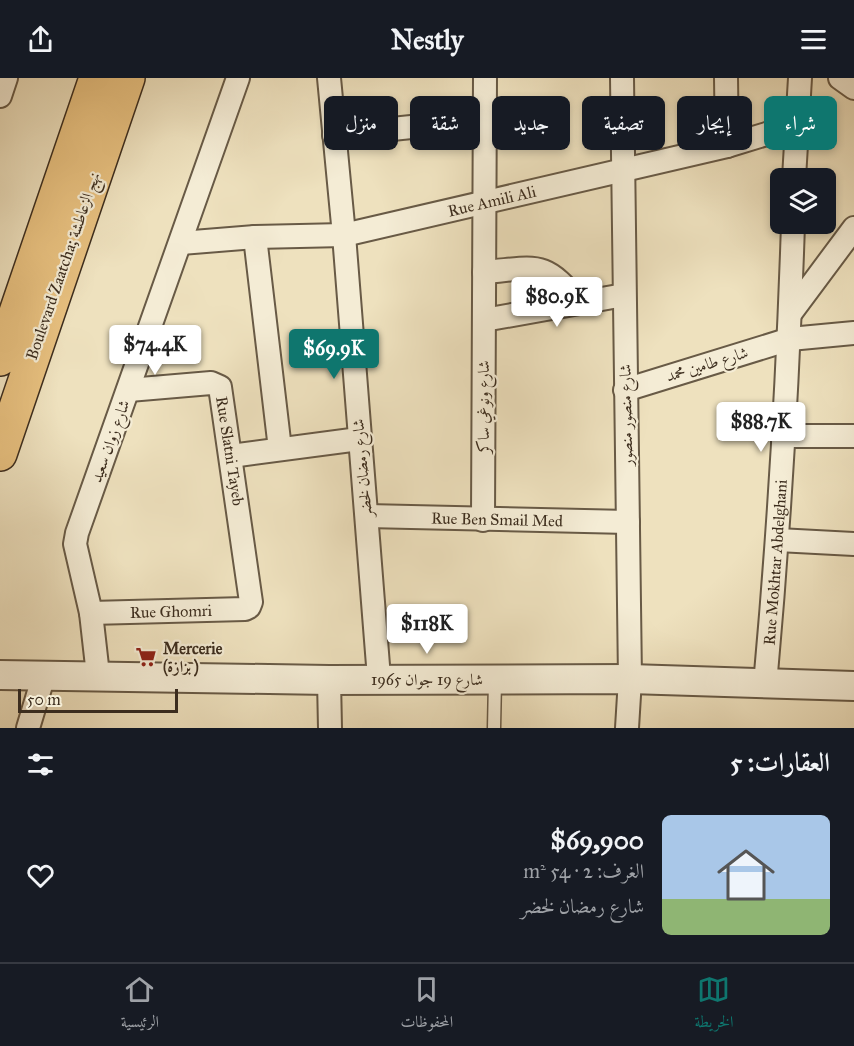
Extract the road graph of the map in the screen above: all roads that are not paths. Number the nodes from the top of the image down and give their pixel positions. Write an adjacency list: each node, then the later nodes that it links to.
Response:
1 (6, 78): 12 (street)
2 (96, 78): 34 (main road, Boulevard Zaatcha; نهج الزعاطشة)
3 (128, 78): 41 (main road, Boulevard Zaatcha; نهج الزعاطشة)
4 (238, 78): 26 (street, شارع زوان سعيد)
5 (329, 78): 13 (street, شارع رمضان لخضر)
6 (485, 78): 21 (street, شارع ونوغي ساكر)
7 (622, 78): 20 (street, شارع منصور منصور)
8 (726, 78): 14 (street)
9 (800, 78): 15 (street)
10 (840, 78): 11 (street)
11 (854, 88)
12 (0, 96)
13 (331, 96)
14 (726, 96)
15 (798, 96)
16 (336, 150): 24 (street, شارع رمضان لخضر)
17 (710, 150): 20 (street, Rue Amili Ali)
18 (795, 150): 19 (street)
19 (794, 168)
20 (623, 170): 21 (street, Rue Amili Ali); 28 (street, شارع منصور منصور)
21 (484, 204): 24 (street, Rue Amili Ali); 27 (street, شارع ونوغي ساكر)
22 (854, 228): 30 (street)
23 (793, 234): 30 (street, Rue Mokhtar Abdelghani)
24 (344, 235): 25 (street, Rue Amili Ali); 39 (street, شارع رمضان لخضر)
25 (255, 237): 26 (street, Rue Amili Ali); 40 (street)
26 (181, 243): 35 (street, شارع زوان سعيد)
27 (484, 272): 29 (street); 31 (street, شارع ونوغي ساكر)
28 (624, 295): 29 (street); 36 (street, شارع منصور منصور)
29 (579, 303): 31 (street)
30 (790, 314): 33 (street, Rue Mokhtar Abdelghani)
31 (484, 320): 44 (street, شارع ونوغي ساكر)
32 (854, 333): 33 (street, شارع طامين محمد)
33 (790, 339): 36 (street, شارع طامين محمد); 37 (street, Rue Mokhtar Abdelghani)
34 (0, 359)
35 (129, 390): 42 (street, Rue Slatni Tayeb); 49 (street, شارع زوان سعيد)
36 (625, 390): 45 (street, شارع منصور منصور)
37 (782, 436): 38 (street); 46 (street, Rue Mokhtar Abdelghani)
38 (854, 436)
39 (359, 439): 40 (street); 43 (street, شارع رمضان لخضر)
40 (280, 449): 42 (street)
41 (0, 454)
42 (231, 456): 48 (street, Rue Slatni Tayeb)
43 (367, 516): 44 (street, Rue Ben Smail Med); 53 (street, شارع رمضان لخضر)
44 (483, 519): 45 (street, Rue Ben Smail Med)
45 (628, 522): 55 (street, شارع منصور منصور)
46 (778, 540): 47 (street); 57 (street, Rue Mokhtar Abdelghani)
47 (854, 544)
48 (249, 607): 49 (street, Rue Ghomri)
49 (91, 613): 52 (street, شارع زوان سعيد)
50 (0, 675): 51 (street, شارع 19 جوان 1965)
51 (44, 675): 52 (street, شارع 19 جوان 1965); 59 (street)
52 (98, 675): 56 (street, شارع 19 جوان 1965)
53 (379, 678): 54 (street, شارع 19 جوان 1965); 56 (street, شارع 19 جوان 1965)
54 (496, 679): 55 (street, شارع 19 جوان 1965); 61 (lane)
55 (630, 679): 57 (street, شارع 19 جوان 1965); 62 (street, شارع منصور منصور)
56 (329, 680): 60 (street)
57 (765, 685): 58 (street, شارع 19 جوان 1965)
58 (854, 686)
59 (28, 728)
60 (330, 728)
61 (494, 728)
62 (627, 728)

